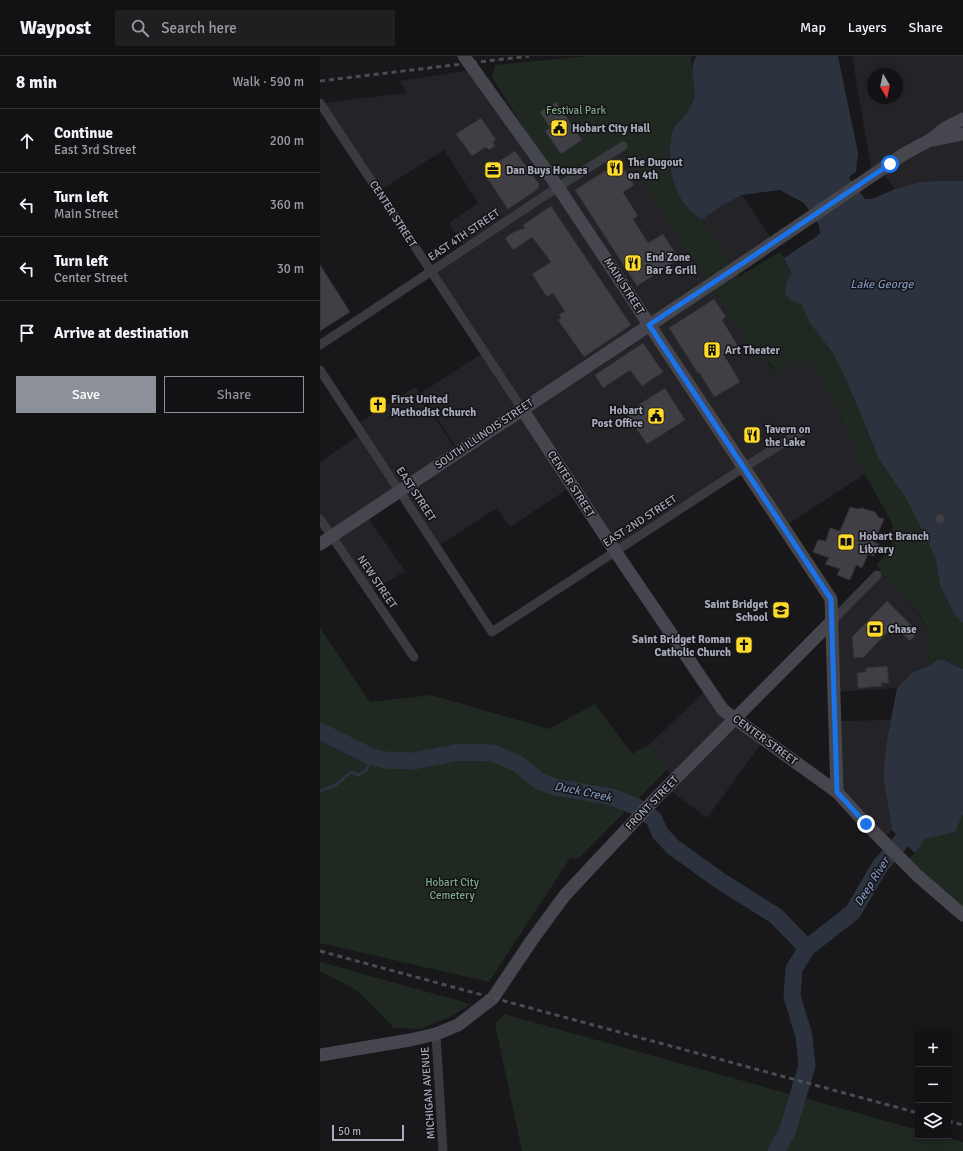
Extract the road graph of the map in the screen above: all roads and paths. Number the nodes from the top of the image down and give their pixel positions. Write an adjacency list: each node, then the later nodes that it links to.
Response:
1 (464, 56): 7 (street, MAIN STREET)
2 (320, 103): 8 (street, CENTER STREET)
3 (963, 120): 5 (street)
4 (963, 134): 5 (street)
5 (930, 140): 9 (street, SOUTH ILLINOIS STREET)
6 (623, 146): 7 (street, EAST 4TH STREET)
7 (558, 187): 8 (street, EAST 4TH STREET); 9 (street, MAIN STREET)
8 (430, 272): 10 (street, EAST 4TH STREET); 12 (street, CENTER STREET)
9 (649, 325): 12 (street, SOUTH ILLINOIS STREET); 14 (street, MAIN STREET)
10 (320, 346)
11 (320, 370): 15 (street, EAST STREET)
12 (522, 409): 15 (street, SOUTH ILLINOIS STREET); 19 (street, CENTER STREET)
13 (802, 431): 14 (street, EAST 2ND STREET)
14 (743, 468): 19 (street, EAST 2ND STREET); 21 (street, MAIN STREET)
15 (400, 491): 17 (street, SOUTH ILLINOIS STREET); 22 (street, EAST STREET)
16 (320, 519): 17 (street, NEW STREET)
17 (331, 536): 18 (street, SOUTH ILLINOIS STREET); 23 (street, NEW STREET)
18 (320, 544)
19 (615, 551): 22 (street, EAST 2ND STREET); 24 (street, CENTER STREET)
20 (877, 575): 21 (street, FRONT STREET)
21 (832, 621): 24 (street, FRONT STREET); 25 (street, MAIN STREET)
22 (492, 632)
23 (414, 657)
24 (735, 719): 25 (street, CENTER STREET); 27 (street, FRONT STREET)
25 (837, 792): 26 (street, CENTER STREET)
26 (963, 915)
27 (436, 1034): 28 (street, FRONT STREET); 29 (street, MICHIGAN AVENUE)
28 (320, 1055)
29 (443, 1151)

